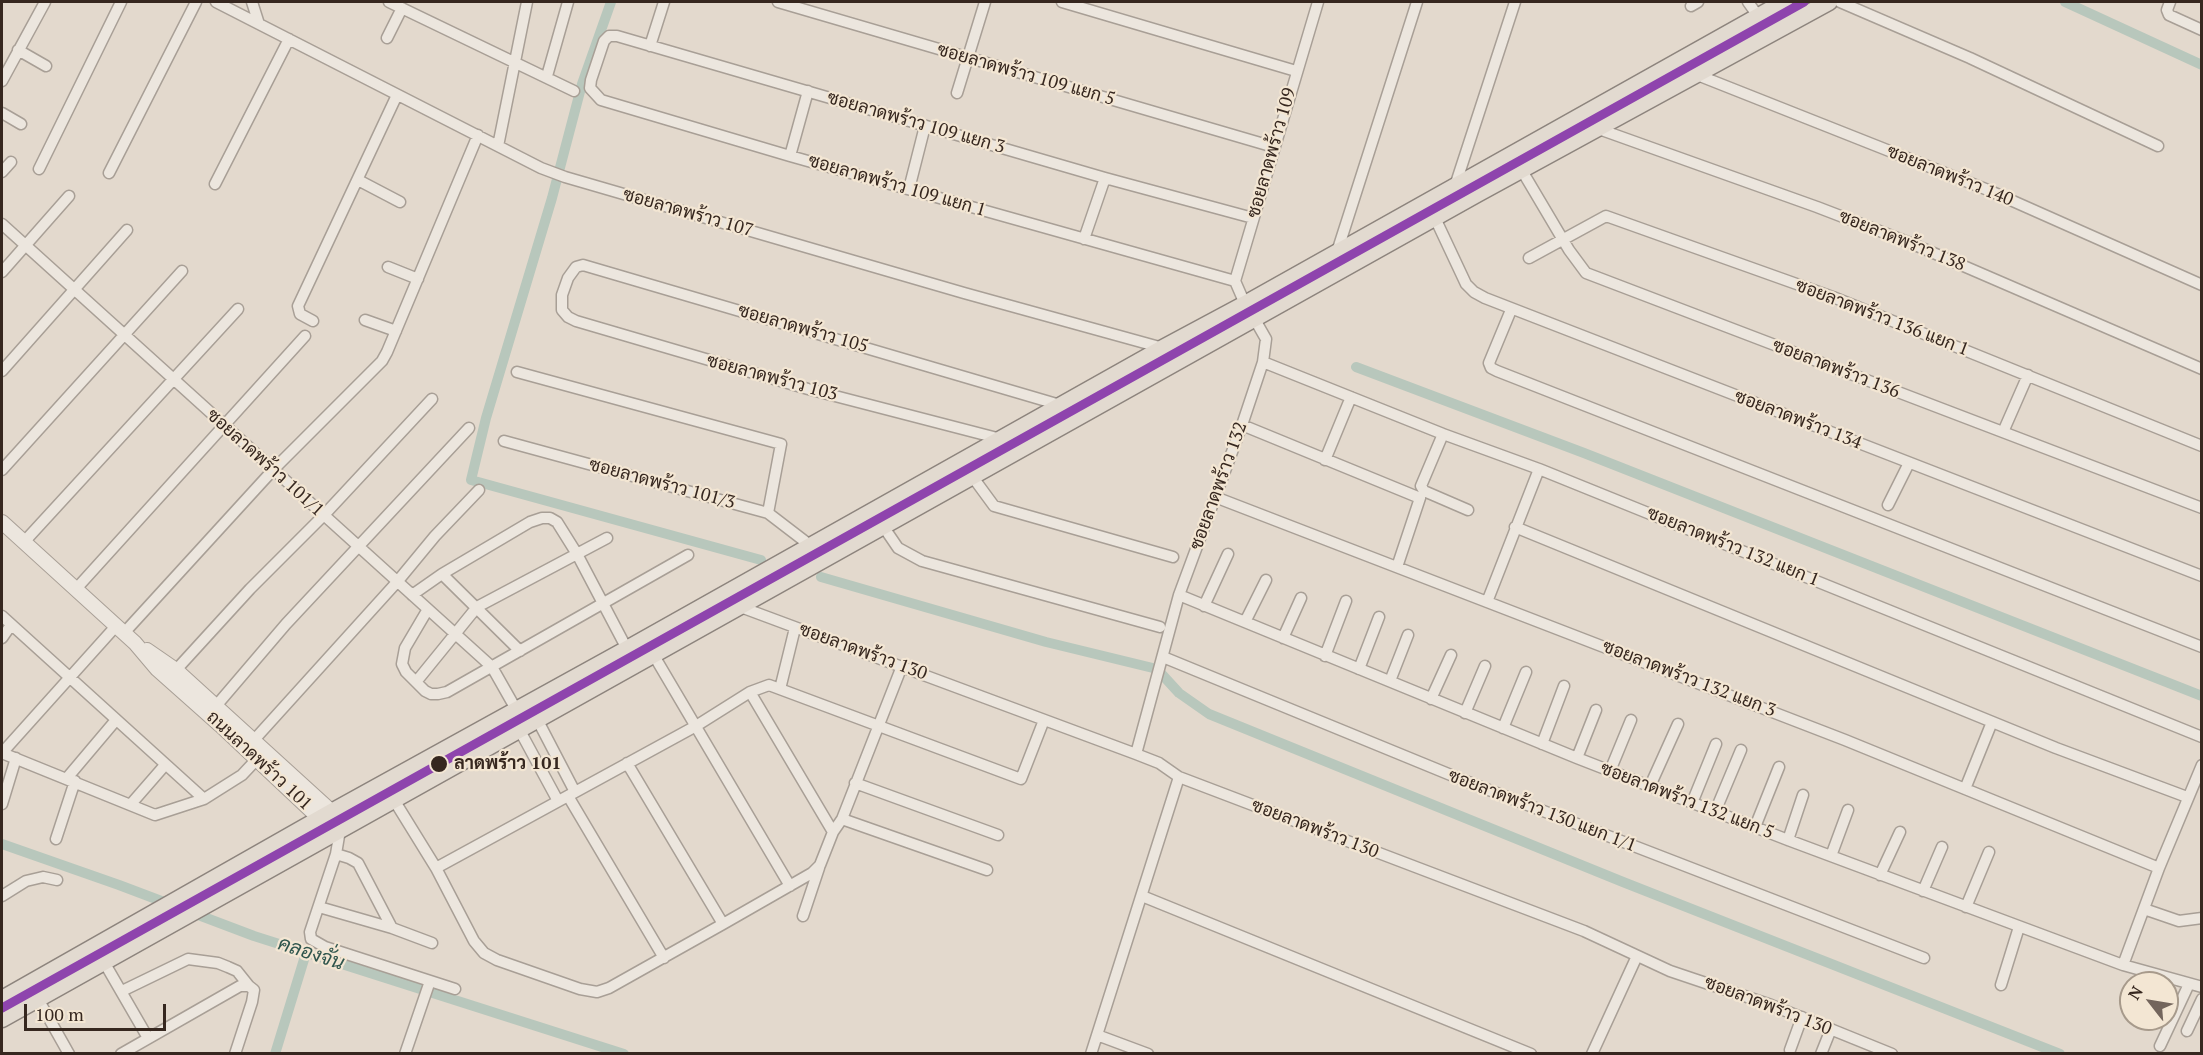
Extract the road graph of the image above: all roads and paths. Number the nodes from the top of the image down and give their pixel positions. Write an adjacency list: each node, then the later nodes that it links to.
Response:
1 (45, 2): 28 (street)
2 (121, 2): 51 (street)
3 (196, 2): 54 (street)
4 (216, 2): 23 (street, ซอยลาดพร้าว 107)
5 (252, 2): 23 (street)
6 (388, 2): 21 (street)
7 (527, 2): 30 (street)
8 (568, 2): 35 (street)
9 (664, 2): 27 (street)
10 (778, 2): 29 (street, ซอยลาดพร้าว 109 แยก 5)
11 (985, 2): 29 (street)
12 (1062, 2): 33 (street)
13 (1318, 2): 33 (street, ซอยลาดพร้าว 109)
14 (1417, 2): 69 (street)
15 (1515, 2): 58 (street)
16 (1748, 2): 22 (street)
17 (1784, 2): 22 (main road)
18 (1829, 2): 34 (main road)
19 (1840, 2): 47 (street)
20 (2170, 2): 24 (street)
21 (402, 8): 25 (street); 30 (street)
22 (1758, 16): 58 (main road)
23 (259, 24): 26 (street, ซอยลาดพร้าว 107)
24 (2202, 30)
25 (387, 38)
26 (289, 39): 40 (street, ซอยลาดพร้าว 107); 57 (street)
27 (650, 46): 31 (street, ซอยลาดพร้าว 109 แยก 3); 38 (street, ซอยลาดพร้าว 109 แยก 3)
28 (18, 50): 32 (street); 36 (street)
29 (967, 57): 39 (street); 48 (street, ซอยลาดพร้าว 109 แยก 5)
30 (514, 61): 35 (street); 46 (street)
31 (596, 64): 49 (street, ซอยลาดพร้าว 109 แยก 1)
32 (46, 66)
33 (1296, 71): 48 (street, ซอยลาดพร้าว 109)
34 (1695, 74): 44 (main road); 76 (street, ซอยลาดพร้าว 140)
35 (547, 76): 37 (street)
36 (2, 81)
37 (574, 91)
38 (808, 92): 43 (street, ซอยลาดพร้าว 109 แยก 3); 49 (street)
39 (957, 93)
40 (397, 95): 45 (street, ซอยลาดพร้าว 107); 56 (street)
41 (2, 113): 42 (street)
42 (21, 124)
43 (925, 126): 55 (street, ซอยลาดพร้าว 109 แยก 3); 59 (street)
44 (1596, 128): 52 (main road); 91 (street, ซอยลาดพร้าว 138)
45 (478, 135): 46 (street, ซอยลาดพร้าว 107); 74 (street)
46 (498, 146): 88 (street, ซอยลาดพร้าว 107)
47 (2158, 146)
48 (1274, 147): 62 (street, ซอยลาดพร้าว 109)
49 (790, 156): 59 (street, ซอยลาดพร้าว 109 แยก 1)
50 (11, 162): 53 (street)
51 (39, 169)
52 (1521, 169): 63 (main road); 67 (street, ซอยลาดพร้าว 136)
53 (2, 172)
54 (109, 173)
55 (1105, 178): 62 (street, ซอยลาดพร้าว 109 แยก 3); 66 (street)
56 (358, 180): 61 (street); 84 (street)
57 (215, 184)
58 (1455, 186): 69 (main road)
59 (909, 189): 66 (street, ซอยลาดพร้าว 109 แยก 1)
60 (69, 196): 68 (street)
61 (400, 202)
62 (1253, 218): 75 (street, ซอยลาดพร้าว 109)
63 (1435, 218): 81 (street, ซอยลาดพร้าว 134); 82 (main road)
64 (2, 225): 68 (street, ซอยลาดพร้าว 101/1)
65 (127, 230): 77 (street)
66 (1084, 239): 75 (street, ซอยลาดพร้าว 109 แยก 1)
67 (1562, 239): 70 (street, ซอยลาดพร้าว 136 แยก 1); 93 (street, ซอยลาดพร้าว 136 แยก 1); 101 (street, ซอยลาดพร้าว 136)
68 (25, 246): 72 (street); 77 (street, ซอยลาดพร้าว 101/1)
69 (1337, 252): 79 (main road)
70 (1529, 258)
71 (387, 267): 74 (street)
72 (2, 272)
73 (182, 272): 86 (street)
74 (418, 279): 85 (street)
75 (1235, 281): 79 (street)
76 (2202, 285)
77 (74, 290): 86 (street, ซอยลาดพร้าว 101/1); 90 (street)
78 (562, 296): 97 (street, ซอยลาดพร้าว 105); 103 (street, ซอยลาดพร้าว 103)
79 (1245, 304): 88 (main road)
80 (238, 309): 94 (street)
81 (1510, 310): 109 (street, ซอยลาดพร้าว 134); 161 (street)
82 (1254, 318): 89 (street, ซอยลาดพร้าว 132); 107 (main road)
83 (365, 320): 85 (street)
84 (313, 321)
85 (396, 332): 113 (street)
86 (123, 334): 94 (street, ซอยลาดพร้าว 101/1); 112 (street)
87 (305, 336): 98 (street)
88 (1163, 348): 97 (main road)
89 (1263, 362): 95 (street, ซอยลาดพร้าว 132 แยก 1); 99 (street, ซอยลาดพร้าว 132)
90 (3, 369)
91 (2202, 369)
92 (517, 372): 120 (street)
93 (2028, 375): 101 (street); 105 (street, ซอยลาดพร้าว 136 แยก 1)
94 (174, 380): 98 (street, ซอยลาดพร้าว 101/1); 126 (street)
95 (1351, 397): 102 (street, ซอยลาดพร้าว 132 แยก 1); 108 (street)
96 (432, 399): 121 (street)
97 (1060, 405): 103 (main road)
98 (224, 425): 113 (street, ซอยลาดพร้าว 101/1); 138 (street)
99 (1242, 425): 108 (street); 116 (street, ซอยลาดพร้าว 132)
100 (468, 428): 127 (street)
101 (2003, 432): 118 (street, ซอยลาดพร้าว 136)
102 (1443, 434): 111 (street, ซอยลาดพร้าว 132 แยก 1); 119 (street)
103 (1001, 439): 106 (main road); 107 (main road)
104 (504, 441): 120 (street, ซอยลาดพร้าว 101/3)
105 (2202, 446)
106 (982, 450): 110 (main road); 128 (main road)
107 (1010, 454): 110 (main road)
108 (1325, 460): 133 (street)
109 (1909, 463): 117 (street); 135 (street, ซอยลาดพร้าว 134)
110 (990, 465): 114 (main road)
111 (1539, 469): 124 (street); 195 (street, ซอยลาดพร้าว 132 แยก 1)
112 (2, 470)
113 (273, 470): 121 (street, ซอยลาดพร้าว 101/1); 155 (street)
114 (972, 476): 123 (main road); 132 (street)
115 (479, 490): 137 (street)
116 (1215, 497): 133 (street, ซอยลาดพร้าว 132 แยก 3); 140 (street, ซอยลาดพร้าว 132)
117 (1888, 505)
118 (2202, 508)
119 (1468, 510)
120 (768, 513): 128 (street, ซอยลาดพร้าว 101/3)
121 (324, 515): 127 (street, ซอยลาดพร้าว 101/1); 172 (street)
122 (2, 522): 126 (street, ถนนลาดพร้าว 101)
123 (883, 526): 145 (main road); 153 (street)
124 (1515, 527): 143 (street); 189 (street)
125 (607, 538): 129 (street)
126 (24, 542): 138 (street, ถนนลาดพร้าว 101)
127 (358, 546): 137 (street, ซอยลาดพร้าว 101/1); 181 (street)
128 (811, 546): 162 (main road)
129 (577, 554): 134 (street); 144 (street); 147 (street)
130 (1228, 554): 146 (street)
131 (688, 555): 144 (street)
132 (1173, 557)
133 (1397, 567): 143 (street, ซอยลาดพร้าว 132 แยก 3)
134 (442, 574): 139 (street); 147 (street)
135 (2202, 576)
136 (1266, 580): 151 (street)
137 (397, 582): 139 (street, ซอยลาดพร้าว 101/1); 196 (street)
138 (76, 589): 155 (street, ถนนลาดพร้าว 101)
139 (412, 595): 148 (street, ซอยลาดพร้าว 101/1)
140 (1179, 595): 146 (street, ซอยลาดพร้าว 132 แยก 5); 167 (street, ซอยลาดพร้าว 132)
141 (1301, 598): 159 (street)
142 (1346, 601): 166 (street)
143 (1487, 602): 214 (street, ซอยลาดพร้าว 132 แยก 3)
144 (602, 603): 162 (street); 163 (street)
145 (738, 606): 154 (street, ซอยลาดพร้าว 130); 164 (main road)
146 (1204, 606): 151 (street, ซอยลาดพร้าว 132 แยก 5)
147 (477, 607): 156 (street); 163 (street)
148 (428, 609): 156 (street, ซอยลาดพร้าว 101/1); 176 (street)
149 (2, 616): 152 (street)
150 (1379, 617): 171 (street)
151 (1245, 622): 159 (street, ซอยลาดพร้าว 132 แยก 5)
152 (11, 625): 158 (street); 174 (street)
153 (1160, 627)
154 (795, 628): 168 (street, ซอยลาดพร้าว 130); 178 (street)
155 (120, 629): 160 (street, ถนนลาดพร้าว 101); 174 (street)
156 (455, 633): 170 (street, ซอยลาดพร้าว 101/1); 176 (street)
157 (1408, 634): 175 (street)
158 (2, 638)
159 (1283, 638): 166 (street, ซอยลาดพร้าว 132 แยก 5)
160 (135, 643): 172 (street, ถนนลาดพร้าว 101); 204 (street, ถนนลาดพร้าว 101)
161 (2202, 646)
162 (627, 649): 183 (main road)
163 (520, 651): 170 (street)
164 (653, 654): 185 (main road); 191 (street)
165 (1451, 655): 180 (street)
166 (1325, 656): 171 (street, ซอยลาดพร้าว 132 แยก 5)
167 (1162, 660): 201 (street, ซอยลาดพร้าว 132); 259 (street, ซอยลาดพร้าว 130 แยก 1/1)
168 (902, 666): 187 (street, ซอยลาดพร้าว 130); 192 (street)
169 (1485, 666): 184 (street)
170 (492, 667): 176 (street); 183 (street, ซอยลาดพร้าว 101/1)
171 (1359, 669): 175 (street, ซอยลาดพร้าว 132 แยก 5)
172 (177, 670): 181 (street, ถนนลาดพร้าว 101)
173 (1526, 672): 193 (street)
174 (70, 678): 186 (street); 200 (street)
175 (1390, 681): 180 (street, ซอยลาดพร้าว 132 แยก 5)
176 (416, 682)
177 (1564, 686): 197 (street)
178 (780, 689): 179 (street); 192 (street)
179 (750, 692): 191 (street); 229 (street)
180 (1431, 699): 184 (street, ซอยลาดพร้าว 132 แยก 5)
181 (216, 706): 196 (street, ถนนลาดพร้าว 101)
182 (1596, 710): 202 (street)
183 (517, 711): 225 (main road)
184 (1465, 713): 193 (street, ซอยลาดพร้าว 132 แยก 5)
185 (537, 719): 194 (main road); 216 (street)
186 (116, 720): 206 (street); 211 (street)
187 (1044, 720): 192 (street); 201 (street, ซอยลาดพร้าว 130)
188 (1631, 720): 209 (street)
189 (1992, 722): 214 (street); 217 (street)
190 (1678, 724): 213 (street)
191 (696, 726): 205 (street); 244 (street)
192 (879, 726): 212 (street)
193 (1503, 728): 197 (street, ซอยลาดพร้าว 132 แยก 5)
194 (519, 729): 216 (street); 219 (main road)
195 (2202, 737)
196 (254, 740): 225 (street, ถนนลาดพร้าว 101)
197 (1542, 744): 202 (street, ซอยลาดพร้าว 132 แยก 5)
198 (1716, 744): 220 (street)
199 (1742, 750): 224 (street)
200 (2, 753): 203 (street)
201 (1136, 754): 210 (street, ซอยลาดพร้าว 130)
202 (1577, 758): 209 (street, ซอยลาดพร้าว 132 แยก 5)
203 (16, 759): 211 (street); 221 (street)
204 (257, 759): 218 (street); 225 (street, ถนนลาดพร้าว 101)
205 (627, 763): 216 (street); 253 (street)
206 (165, 765): 218 (street); 222 (street)
207 (2202, 765): 217 (street)
208 (1779, 767): 227 (street)
209 (1610, 771): 213 (street, ซอยลาดพร้าว 132 แยก 5)
210 (1179, 777): 247 (street); 257 (street, ซอยลาดพร้าว 130)
211 (71, 779): 222 (street); 232 (street)
212 (855, 783): 226 (street); 231 (street)
213 (1650, 786): 220 (street, ซอยลาดพร้าว 132 แยก 5)
214 (1965, 789): 240 (street, ซอยลาดพร้าว 132 แยก 3)
215 (1803, 795): 233 (street)
216 (567, 796): 239 (street); 258 (street)
217 (2187, 797): 240 (street)
218 (204, 799): 222 (street)
219 (394, 800): 228 (main road); 239 (street)
220 (1692, 803): 224 (street, ซอยลาดพร้าว 132 แยก 5)
221 (2, 804)
222 (131, 804)
223 (1848, 810): 237 (street)
224 (1715, 812): 227 (street, ซอยลาดพร้าว 132 แยก 5)
225 (326, 816): 228 (street, ถนนลาดพร้าว 101); 269 (main road)
226 (843, 819): 229 (street); 241 (street)
227 (1755, 827): 233 (street, ซอยลาดพร้าว 132 แยก 5)
228 (340, 830): 236 (street); 260 (main road)
229 (833, 832): 238 (street)
230 (1900, 832): 242 (street)
231 (998, 835)
232 (56, 839)
233 (1788, 840): 237 (street, ซอยลาดพร้าว 132 แยก 5)
234 (1942, 847): 245 (street)
235 (1989, 852): 249 (street)
236 (336, 854): 248 (street); 255 (street)
237 (1831, 856): 242 (street, ซอยลาดพร้าว 132 แยก 5)
238 (820, 865): 244 (street); 251 (street)
239 (436, 868): 258 (street)
240 (2159, 868): 250 (street)
241 (987, 870)
242 (1880, 875): 245 (street, ซอยลาดพร้าว 132 แยก 5)
243 (57, 879): 246 (street)
244 (790, 886): 253 (street)
245 (1923, 891): 249 (street, ซอยลาดพร้าว 132 แยก 5)
246 (2, 896)
247 (1142, 896): 280 (street); 290 (street)
248 (319, 907): 255 (street); 262 (street)
249 (1966, 907): 254 (street, ซอยลาดพร้าว 132 แยก 5)
250 (2144, 909): 252 (street); 261 (street)
251 (803, 916)
252 (2202, 918)
253 (723, 924): 258 (street)
254 (2019, 927): 261 (street, ซอยลาดพร้าว 132 แยก 5); 264 (street)
255 (392, 928): 256 (street)
256 (432, 943)
257 (1637, 956): 275 (street, ซอยลาดพร้าว 130); 291 (street)
258 (664, 958)
259 (1923, 958)
260 (104, 962): 268 (street); 270 (main road)
261 (2123, 966): 263 (street, ซอยลาดพร้าว 132 แยก 5)
262 (430, 982): 267 (street); 287 (street)
263 (2189, 984): 266 (street, ซอยลาดพร้าว 132 แยก 5); 272 (street)
264 (2001, 985)
265 (245, 986): 268 (street); 281 (street); 286 (street)
266 (2202, 987)
267 (455, 989)
268 (122, 991): 281 (street)
269 (2, 999)
270 (38, 999): 276 (main road); 284 (street)
271 (2202, 999): 274 (street)
272 (2179, 1006)
273 (2179, 1008): 274 (street)
274 (2194, 1016): 279 (street)
275 (1802, 1017): 277 (street, ซอยลาดพร้าว 130); 283 (street)
276 (2, 1019)
277 (1831, 1029): 292 (street); 293 (street, ซอยลาดพร้าว 130)
278 (2167, 1031): 282 (street)
279 (2187, 1031)
280 (1096, 1035): 288 (street); 289 (street)
281 (148, 1038): 285 (street)
282 (2160, 1046)
283 (1791, 1050)
284 (69, 1053)
285 (121, 1053)
286 (235, 1053)
287 (405, 1053)
288 (1091, 1053)
289 (1148, 1053)
290 (1531, 1053)
291 (1592, 1053)
292 (1821, 1053)
293 (1892, 1053)

